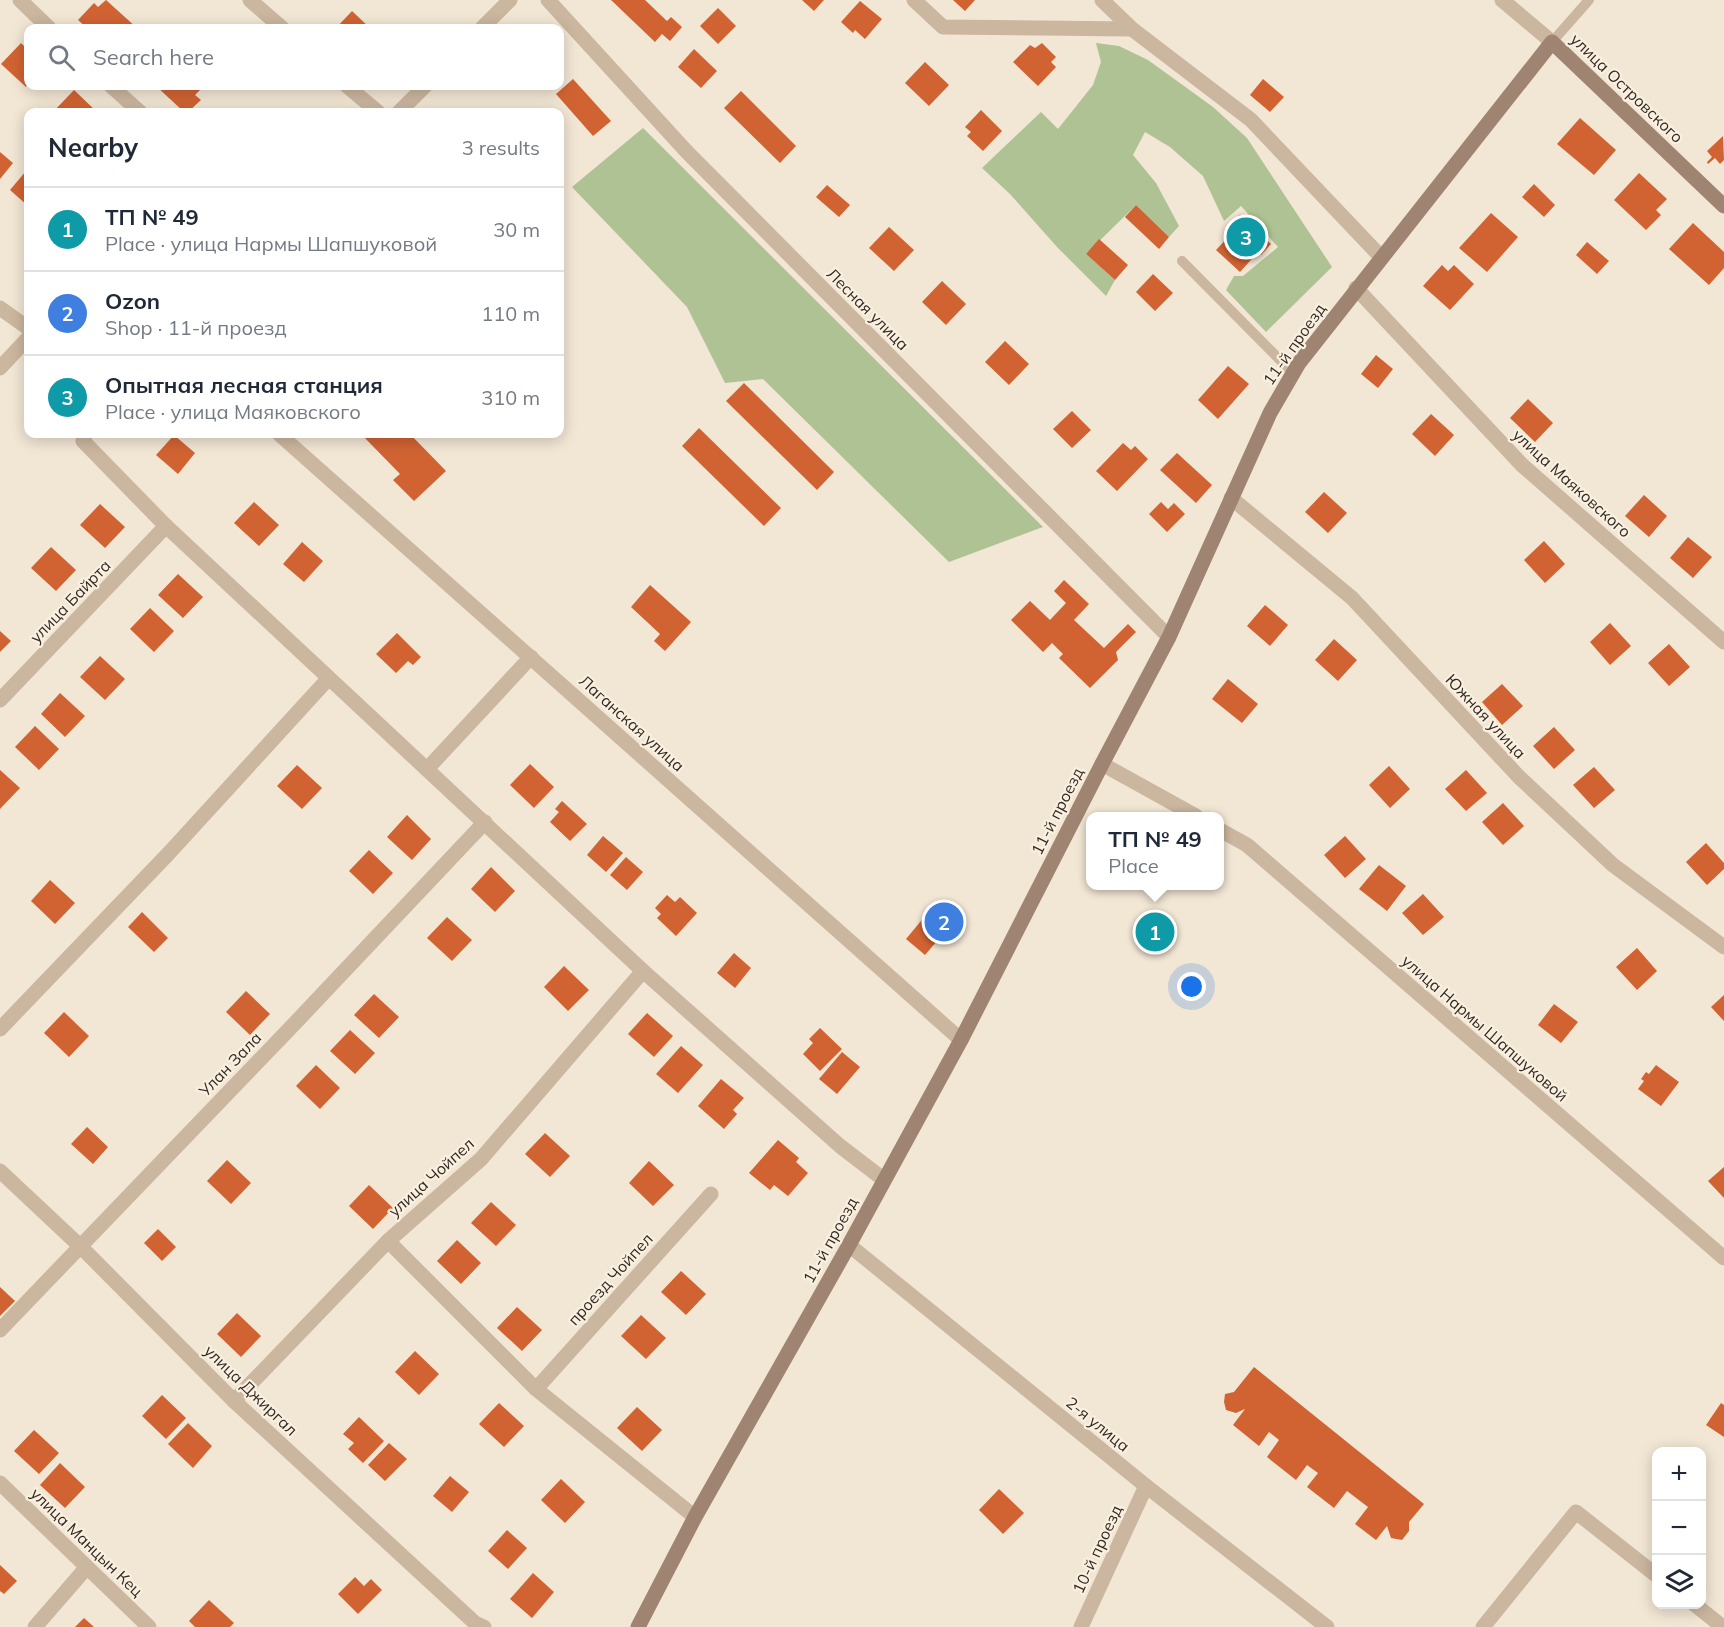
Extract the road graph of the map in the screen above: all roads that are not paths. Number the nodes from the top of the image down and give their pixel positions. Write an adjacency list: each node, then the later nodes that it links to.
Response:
1 (20, 0): 9 (street)
2 (250, 0): 10 (street)
3 (510, 0): 11 (street)
4 (548, 0): 33 (street, Лесная улица)
5 (914, 0): 12 (street)
6 (1102, 0): 12 (street)
7 (1502, 0): 13 (street, улица Островского)
8 (1589, 0): 13 (lane)
9 (45, 24)
10 (277, 24)
11 (486, 24)
12 (1132, 28): 21 (street)
13 (1552, 42): 20 (street, улица Островского); 21 (street, 11-й проезд)
14 (115, 90): 17 (street)
15 (352, 90): 18 (street)
16 (422, 90): 19 (street)
17 (136, 108)
18 (373, 108)
19 (403, 108)
20 (1724, 206)
21 (1381, 257): 23 (street, 11-й проезд)
22 (1182, 261): 28 (lane)
23 (1356, 288): 28 (street, 11-й проезд); 34 (street, улица Маяковского)
24 (0, 308): 25 (street)
25 (24, 325)
26 (24, 342): 27 (street)
27 (0, 368)
28 (1293, 373): 31 (street, 11-й проезд)
29 (84, 438): 32 (street)
30 (284, 438): 35 (street, Лаганская улица)
31 (1231, 498): 33 (street, 11-й проезд); 43 (street, Южная улица)
32 (166, 526): 36 (street); 37 (street, улица Байрта)
33 (1169, 637): 38 (street, 11-й проезд)
34 (1724, 642)
35 (531, 657): 39 (street); 46 (street, Лаганская улица)
36 (328, 678): 39 (street); 45 (street)
37 (0, 700)
38 (1102, 764): 40 (street); 46 (street, 11-й проезд)
39 (427, 769): 41 (street)
40 (1189, 812)
41 (485, 822): 44 (street); 52 (street, Улан Зала)
42 (1224, 832): 53 (street, улица Нармы Шапшуковой)
43 (1724, 946)
44 (643, 971): 48 (street); 50 (street, улица Чойпел)
45 (0, 1029)
46 (962, 1040): 48 (street, 11-й проезд)
47 (0, 1171): 52 (street, улица Джиргал)
48 (883, 1179): 51 (street, 11-й проезд)
49 (711, 1194): 55 (street, проезд Чойпел)
50 (388, 1241): 55 (street); 56 (street, улица Чойпел)
51 (849, 1245): 58 (street, 2-я улица); 59 (street, 11-й проезд)
52 (80, 1246): 54 (street, Улан Зала); 56 (street, улица Джиргал)
53 (1724, 1258)
54 (0, 1330)
55 (536, 1389): 59 (street)
56 (234, 1401): 65 (street, улица Джиргал)
57 (0, 1483): 60 (street, улица Манцын Кец)
58 (1146, 1486): 67 (street, 10-й проезд); 68 (street, 2-я улица)
59 (695, 1517): 66 (street, 11-й проезд)
60 (87, 1567): 63 (street); 64 (street, улица Манцын Кец)
61 (1652, 1572): 69 (street)
62 (1699, 1609): 70 (street)
63 (34, 1627)
64 (149, 1627)
65 (484, 1627)
66 (638, 1627)
67 (1081, 1627)
68 (1327, 1627)
69 (1483, 1627)
70 (1723, 1627)

